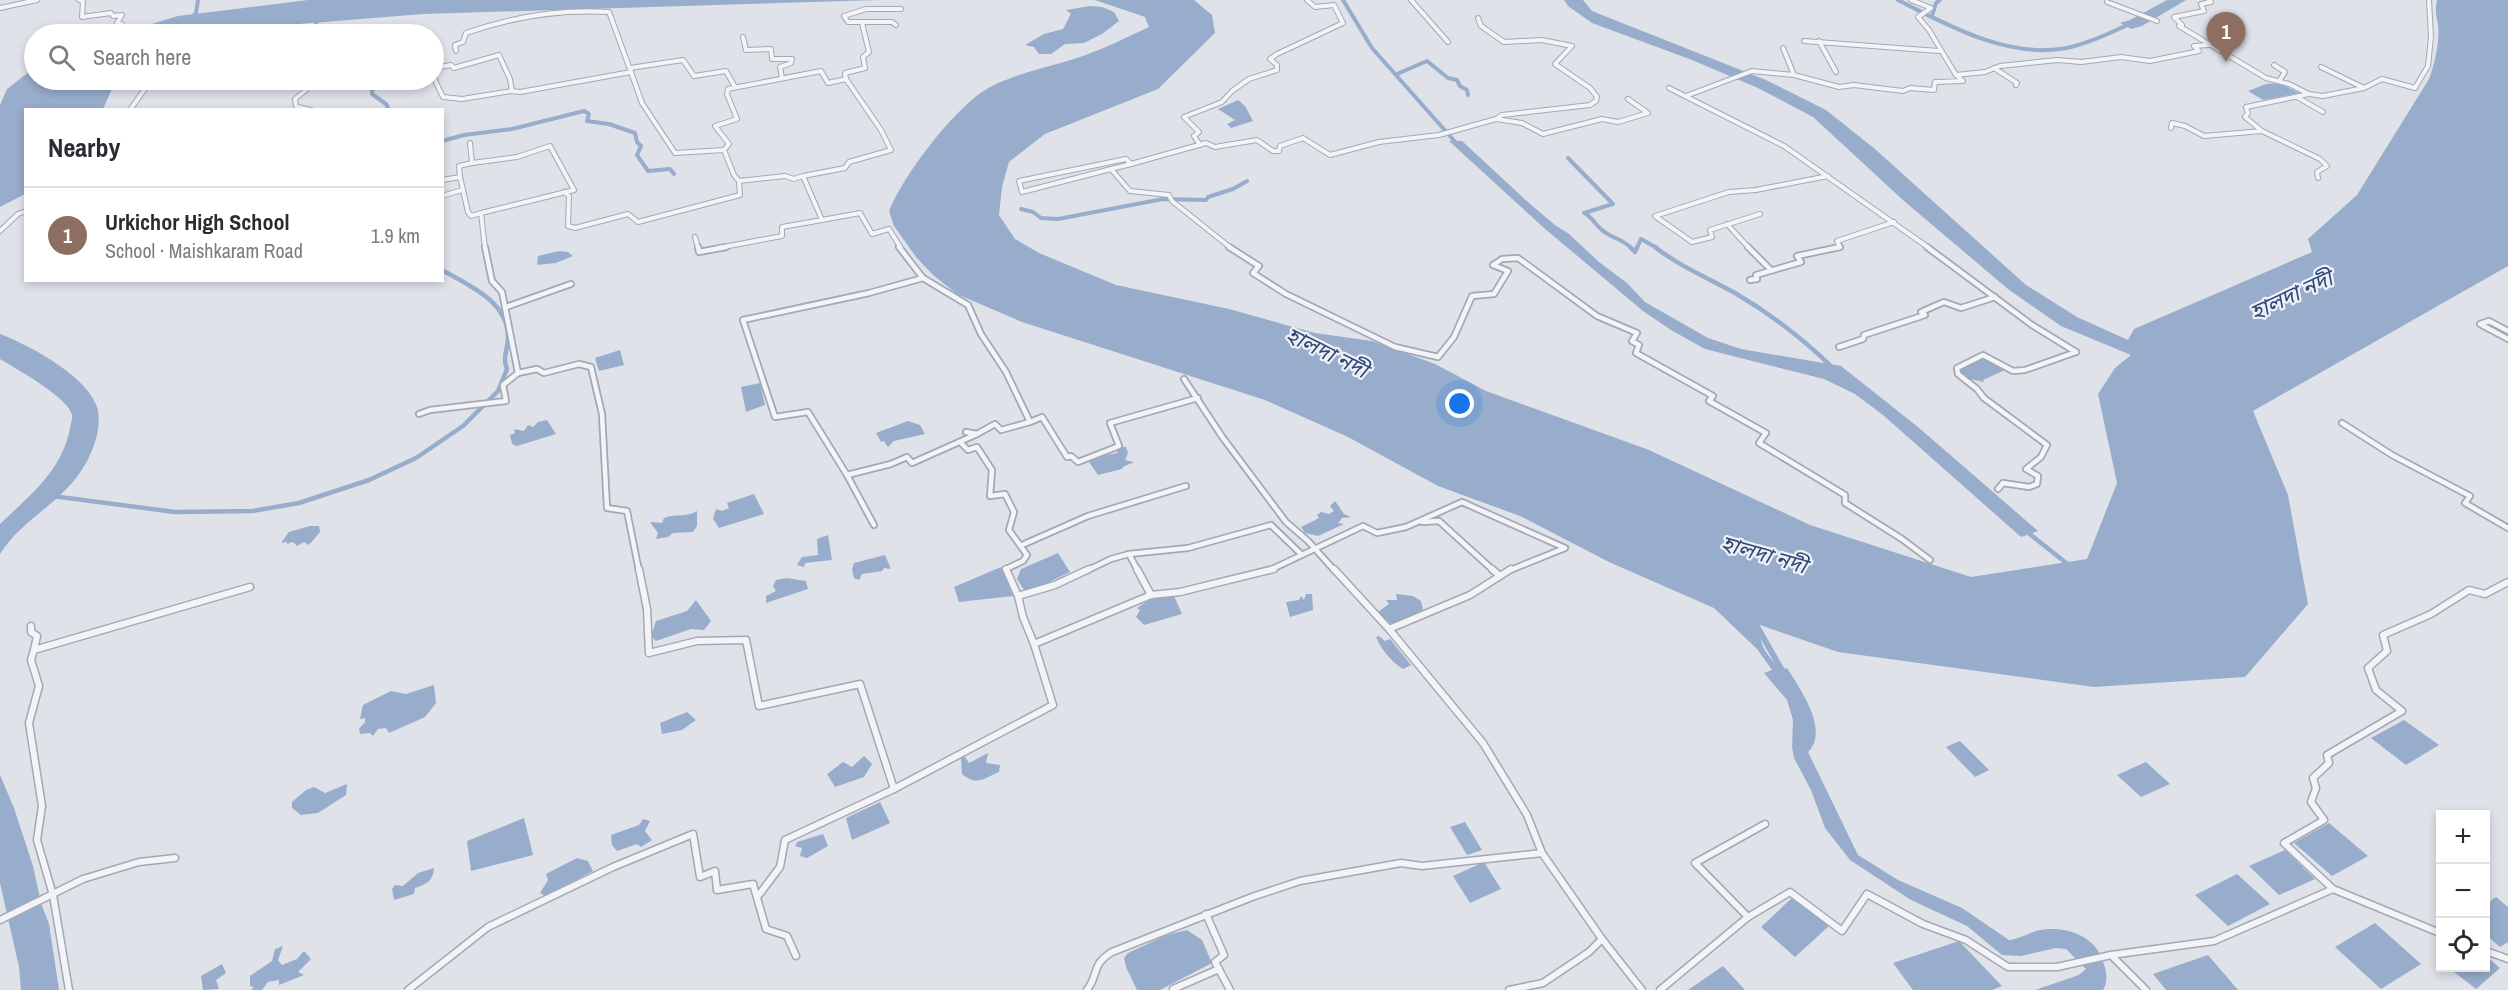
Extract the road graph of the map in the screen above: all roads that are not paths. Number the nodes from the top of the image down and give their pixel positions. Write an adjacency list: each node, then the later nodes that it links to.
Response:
1 (37, 0): 9 (street)
2 (79, 0): 15 (street)
3 (1307, 0): 56 (street)
4 (1412, 0): 20 (street)
5 (1911, 0): 11 (street)
6 (2209, 0): 21 (street)
7 (2429, 0): 40 (street)
8 (2107, 2): 13 (street)
9 (0, 8)
10 (901, 9): 14 (street)
11 (1930, 10): 24 (street)
12 (1478, 18): 52 (street)
13 (2157, 21)
14 (862, 23): 16 (street); 35 (street)
15 (122, 24)
16 (896, 25)
17 (743, 37): 34 (street)
18 (1804, 41): 19 (street)
19 (1819, 41): 24 (street); 31 (street)
20 (1448, 42)
21 (2210, 45): 25 (street); 36 (street)
22 (1783, 48): 32 (street)
23 (456, 51): 30 (street)
24 (1940, 51): 33 (street)
25 (2057, 60): 29 (street)
26 (444, 66): 44 (street)
27 (2274, 66): 36 (street)
28 (2321, 67): 40 (street)
29 (1994, 68): 33 (street); 37 (street)
30 (630, 70): 38 (street); 44 (street); 57 (street)
31 (1836, 72)
32 (1794, 75): 33 (street); 46 (street)
33 (1956, 75)
34 (782, 78): 35 (street); 38 (street)
35 (846, 79): 61 (street)
36 (2279, 81): 45 (street)
37 (2016, 85)
38 (735, 87): 57 (street)
39 (1669, 88): 46 (street)
40 (2364, 88): 45 (street)
41 (144, 90): 49 (street)
42 (304, 90): 50 (street)
43 (440, 90): 44 (street)
44 (513, 91)
45 (2309, 94): 47 (street)
46 (1686, 96): 62 (street)
47 (2297, 97): 51 (street); 54 (street)
48 (1628, 99): 52 (street)
49 (131, 108)
50 (299, 108)
51 (2323, 112)
52 (1496, 119): 56 (street)
53 (2170, 128): 54 (street)
54 (2262, 131): 64 (street)
55 (470, 143): 58 (street)
56 (1200, 145): 59 (street)
57 (724, 150): 66 (street)
58 (472, 163): 63 (street); 68 (street)
59 (1131, 164): 60 (street); 60 (street)
60 (1111, 169): 106 (street)
61 (804, 176): 66 (street); 73 (street)
62 (1828, 176): 74 (street); 75 (street)
63 (460, 177): 65 (street); 67 (street)
64 (2318, 178)
65 (444, 180)
66 (739, 181): 68 (street)
67 (462, 190): 69 (street); 71 (street)
68 (564, 192): 71 (street)
69 (444, 195)
70 (24, 211): 76 (street)
71 (481, 213): 83 (street)
72 (1760, 214): 75 (street)
73 (822, 220): 77 (street); 79 (street)
74 (1894, 222): 78 (street); 82 (street)
75 (1727, 224): 78 (street)
76 (0, 231)
77 (695, 237)
78 (1771, 270): 80 (street)
79 (923, 278): 91 (street); 96 (street)
80 (1750, 280)
81 (571, 284): 83 (street)
82 (1995, 297): 86 (street); 98 (street)
83 (506, 308): 87 (street)
84 (2508, 331): 85 (street)
85 (2508, 339)
86 (1839, 347)
87 (518, 373): 90 (street); 116 (street)
88 (1184, 379): 89 (street)
89 (1198, 398): 91 (street); 103 (street)
90 (419, 414)
91 (1029, 422): 94 (street)
92 (2342, 423): 101 (street)
93 (966, 432): 94 (street)
94 (977, 434): 95 (street)
95 (960, 442): 96 (street); 102 (street)
96 (847, 475): 100 (street)
97 (1186, 486): 102 (street)
98 (1998, 489)
99 (1419, 521): 103 (street); 107 (street); 107 (street)
100 (874, 525)
101 (2508, 528)
102 (1022, 545): 111 (street)
103 (1314, 549): 105 (street); 113 (street)
104 (1129, 554): 105 (street); 110 (street); 111 (street)
105 (1301, 554): 110 (street)
106 (1930, 560)
107 (1500, 576): 113 (street)
108 (2508, 582): 120 (street)
109 (250, 587): 115 (street)
110 (1150, 595): 114 (street)
111 (1018, 596): 114 (street)
112 (31, 626): 115 (street)
113 (1389, 629): 118 (street)
114 (1034, 644): 116 (street)
115 (34, 650): 121 (street)
116 (894, 789): 122 (street)
117 (1765, 824): 124 (street)
118 (1542, 853): 123 (street); 127 (street)
119 (175, 858): 121 (street)
120 (2333, 889): 126 (street); 129 (street)
121 (50, 896): 125 (street); 134 (street)
122 (758, 896): 130 (street); 135 (street)
123 (1206, 914): 132 (street); 136 (street)
124 (1748, 917): 129 (street); 140 (street)
125 (0, 920)
126 (2436, 931)
127 (1602, 939): 138 (street); 139 (street)
128 (2490, 952): 131 (street)
129 (2111, 955): 141 (street)
130 (796, 956)
131 (2508, 959)
132 (1219, 969): 133 (street); 137 (street)
133 (1173, 989)
134 (69, 990)
135 (408, 990)
136 (1087, 990)
137 (1230, 990)
138 (1509, 990)
139 (1642, 990)
140 (1660, 990)
141 (2146, 990)

